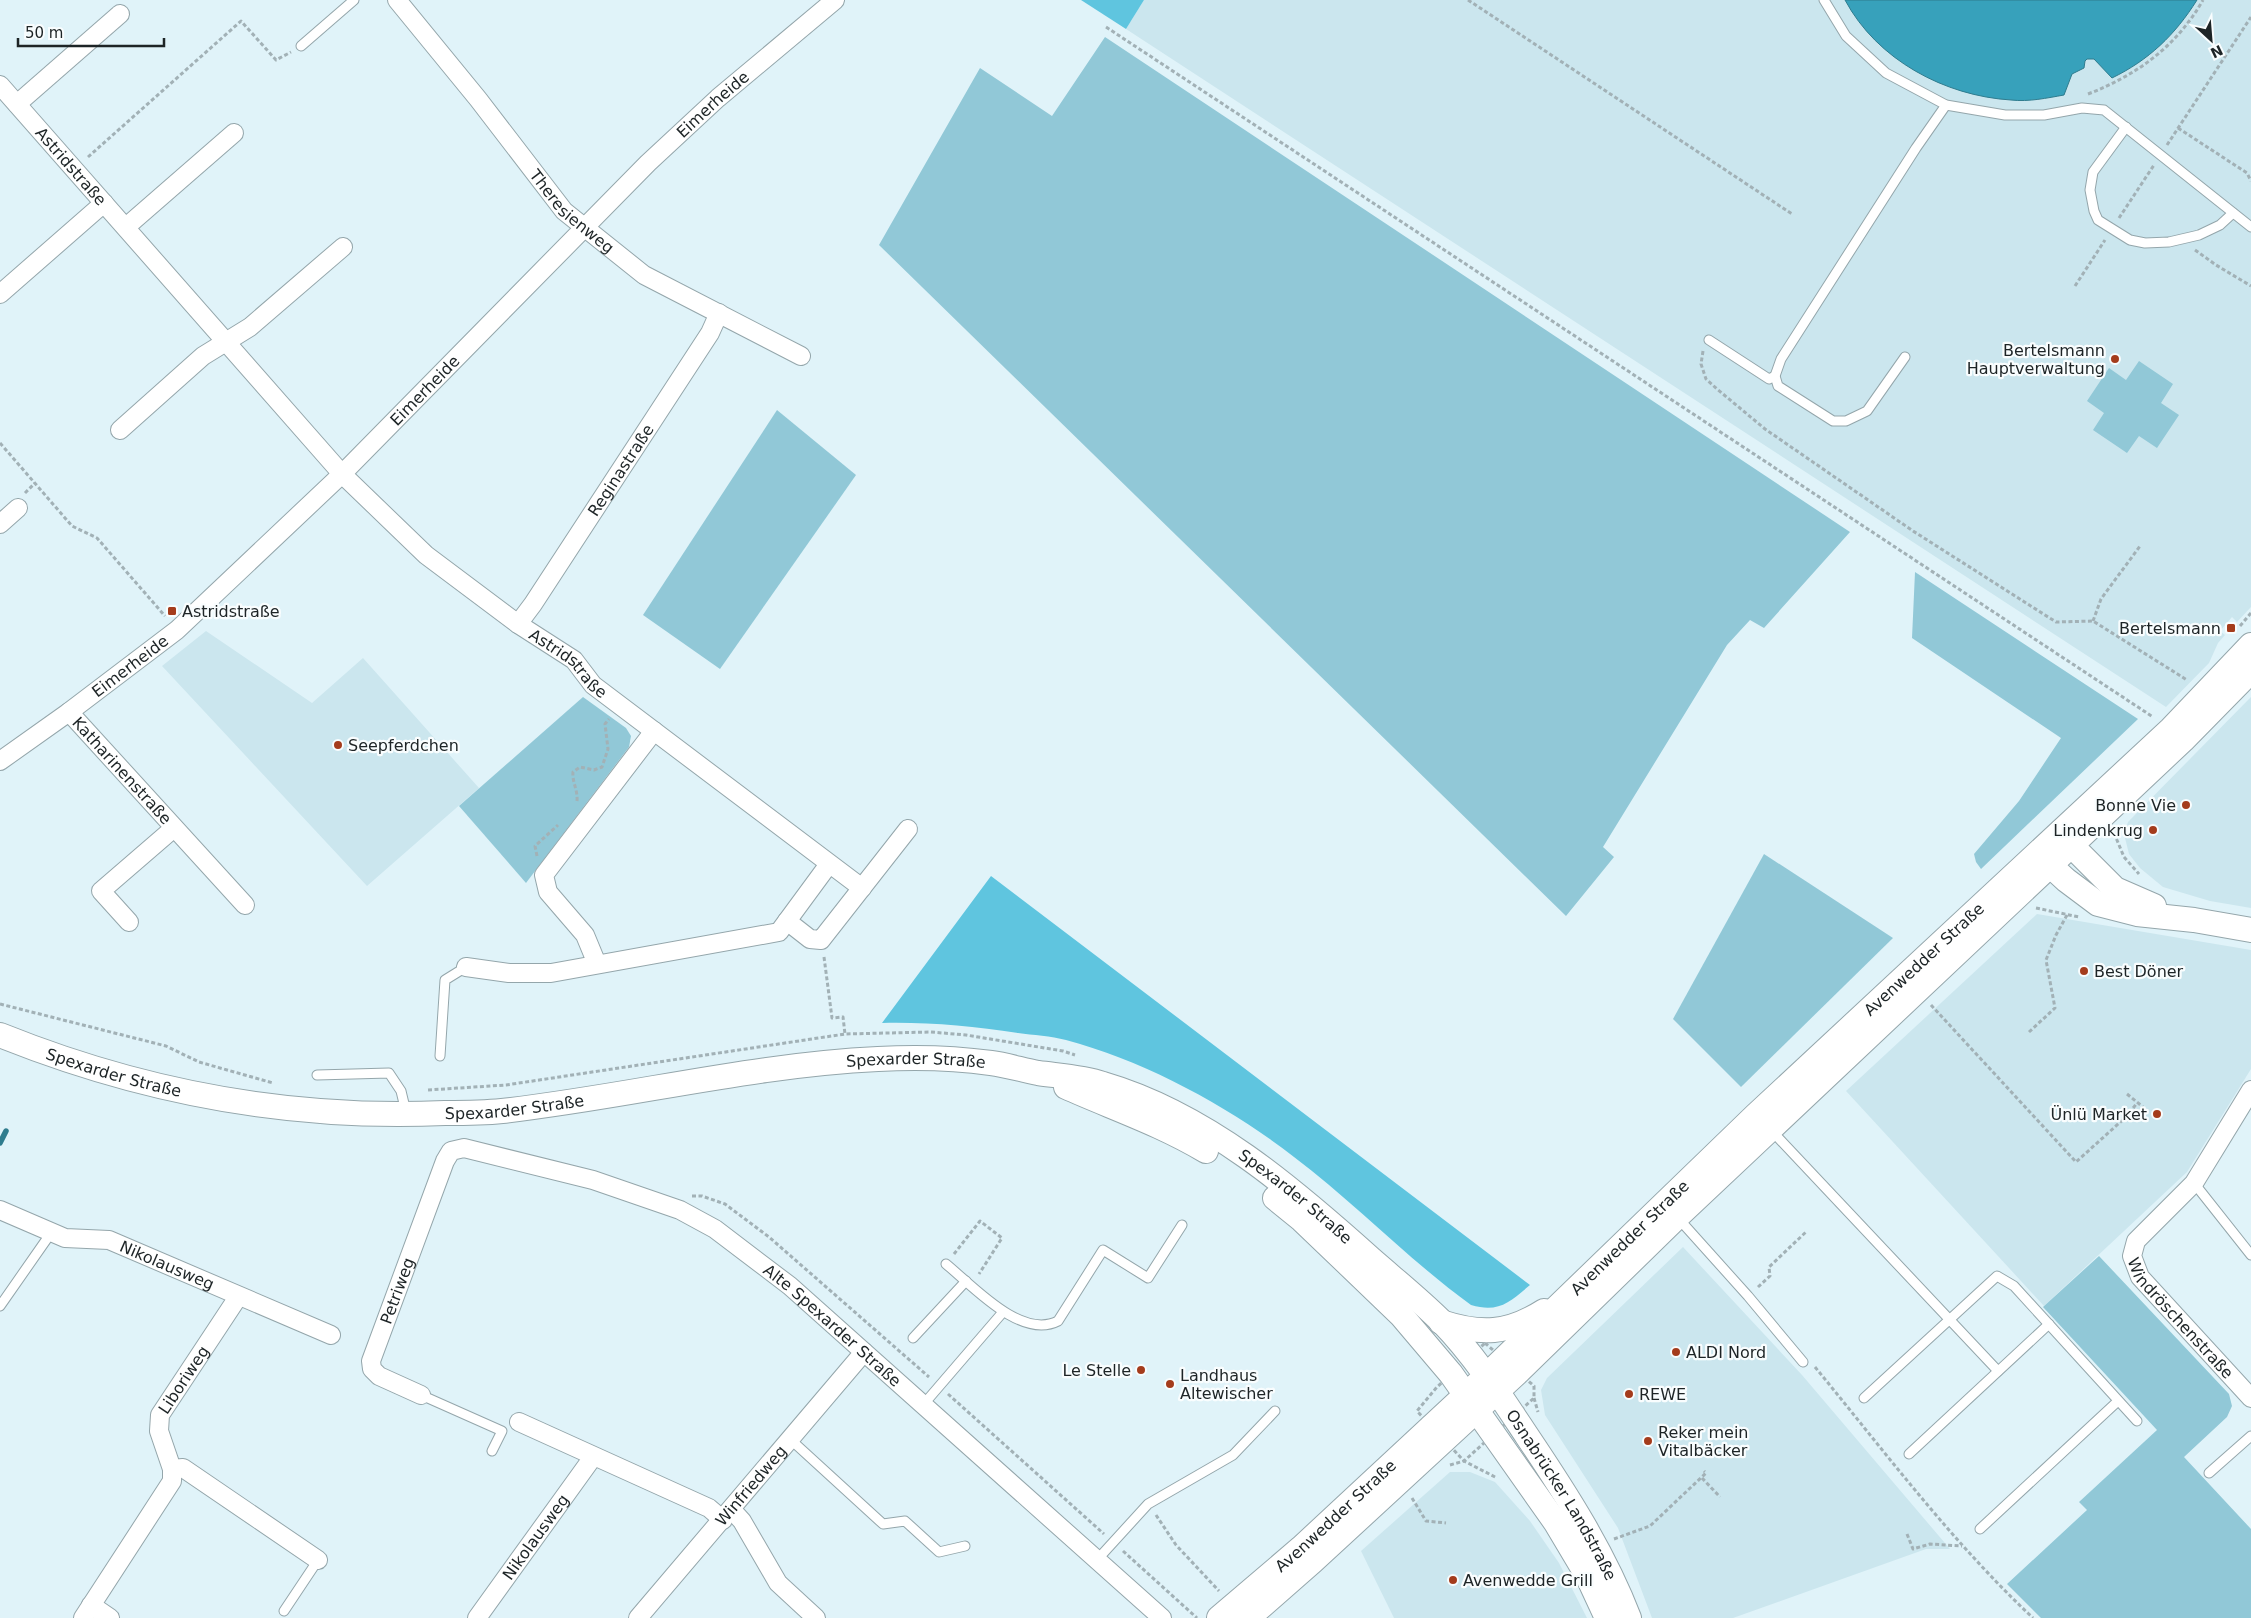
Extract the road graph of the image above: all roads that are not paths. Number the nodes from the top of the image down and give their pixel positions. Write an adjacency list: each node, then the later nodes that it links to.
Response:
1 (354, 0): 6 (lane)
2 (397, 0): 16 (street, Theresienweg)
3 (835, 0): 16 (street, Eimerheide)
4 (1824, 0): 9 (lane)
5 (120, 14): 8 (street)
6 (301, 46)
7 (0, 84): 8 (street, Astridstraße)
8 (17, 104): 12 (street, Astridstraße)
9 (1946, 105): 10 (lane); 24 (lane)
10 (2126, 127): 13 (lane); 13 (lane)
11 (234, 133): 14 (street)
12 (104, 203): 14 (street, Astridstraße); 18 (street)
13 (2233, 212): 15 (lane)
14 (126, 227): 21 (street, Astridstraße)
15 (2251, 227)
16 (584, 229): 19 (street, Theresienweg); 26 (street, Eimerheide)
17 (342, 247): 21 (street)
18 (0, 294)
19 (719, 313): 22 (street, Theresienweg); 29 (street, Reginastraße)
20 (1709, 340): 24 (lane)
21 (226, 342): 25 (street); 26 (street, Astridstraße)
22 (801, 356)
23 (1905, 357): 24 (lane)
24 (1775, 376)
25 (120, 430)
26 (342, 474): 29 (street, Astridstraße); 32 (street, Eimerheide)
27 (18, 508): 28 (street)
28 (0, 524)
29 (518, 624): 33 (street, Astridstraße)
30 (2251, 645): 37 (main road)
31 (2251, 672): 37 (main road)
32 (69, 712): 34 (street, Eimerheide); 35 (street, Katharinenstraße)
33 (654, 731): 39 (street, Astridstraße); 46 (street)
34 (0, 762)
35 (174, 828): 41 (street, Katharinenstraße); 44 (street, Katharinenstraße)
36 (908, 829): 40 (street)
37 (2065, 839): 38 (main road, Avenwedder Straße); 42 (main road)
38 (2043, 860): 42 (main road); 54 (main road, Avenwedder Straße)
39 (829, 864): 40 (street, Astridstraße); 43 (street)
40 (862, 888): 43 (street)
41 (245, 905)
42 (2194, 920): 45 (main road)
43 (788, 921): 46 (street)
44 (129, 922)
45 (2251, 930)
46 (597, 964): 47 (street)
47 (466, 967): 49 (lane)
48 (0, 1035): 53 (main road, Spexarder Straße)
49 (440, 1056)
50 (1035, 1072): 53 (main road, Spexarder Straße); 69 (main road, Spexarder Straße); 81 (main road, Spexarder Straße)
51 (317, 1075): 53 (lane)
52 (2251, 1090): 56 (street, Windröschenstraße)
53 (406, 1115)
54 (1763, 1122): 58 (main road, Avenwedder Straße); 68 (lane)
55 (445, 1161): 73 (street, Alte Spexarder Straße); 77 (street, Petriweg)
56 (2194, 1183): 61 (lane); 79 (street, Windröschenstraße)
57 (0, 1210): 60 (street, Nikolausweg)
58 (1670, 1211): 64 (main road, Avenwedder Straße); 74 (lane); 76 (main road, Avenwedder Straße)
59 (1182, 1225): 67 (lane)
60 (51, 1233): 65 (street, Nikolausweg); 66 (lane)
61 (2251, 1255)
62 (946, 1264): 63 (lane)
63 (969, 1283): 67 (lane); 72 (lane)
64 (1572, 1293): 69 (main road); 76 (main road, Avenwedder Straße)
65 (238, 1297): 71 (street, Nikolausweg); 91 (street, Liboriweg)
66 (0, 1306)
67 (1003, 1312): 82 (lane)
68 (1950, 1320): 70 (lane); 75 (lane); 78 (lane)
69 (1441, 1322): 76 (main road, Spexarder Straße)
70 (2049, 1324): 75 (lane); 80 (lane)
71 (331, 1335)
72 (913, 1338)
73 (864, 1352): 82 (street, Alte Spexarder Straße); 87 (street, Winfriedweg)
74 (1803, 1362)
75 (1998, 1371): 89 (lane)
76 (1491, 1383): 81 (main road, Avenwedder Straße); 108 (main road, Osnabrücker Landstraße)
77 (421, 1396): 88 (lane)
78 (1864, 1398)
79 (2251, 1398)
80 (2118, 1401): 84 (lane); 94 (lane)
81 (1470, 1403): 98 (main road, Avenwedder Straße); 106 (main road, Avenwedder Straße); 107 (main road, Osnabrücker Landstraße)
82 (923, 1405): 97 (street, Alte Spexarder Straße)
83 (1275, 1411): 97 (lane)
84 (2137, 1421)
85 (519, 1422): 90 (street)
86 (2251, 1436): 92 (lane)
87 (790, 1439): 93 (street, Winfriedweg); 95 (lane)
88 (492, 1450)
89 (1909, 1454)
90 (593, 1457): 93 (street); 102 (street, Nikolausweg)
91 (172, 1469): 96 (street); 100 (street)
92 (2209, 1473)
93 (727, 1515): 103 (street, Winfriedweg); 104 (street)
94 (1980, 1529)
95 (965, 1546)
96 (318, 1560): 99 (lane)
97 (1096, 1561): 105 (street, Alte Spexarder Straße)
98 (1221, 1607)
99 (284, 1611)
100 (87, 1612): 101 (street)
101 (110, 1618)
102 (477, 1618)
103 (638, 1618)
104 (816, 1618)
105 (1162, 1618)
106 (1248, 1618)
107 (1607, 1618)
108 (1629, 1618)

